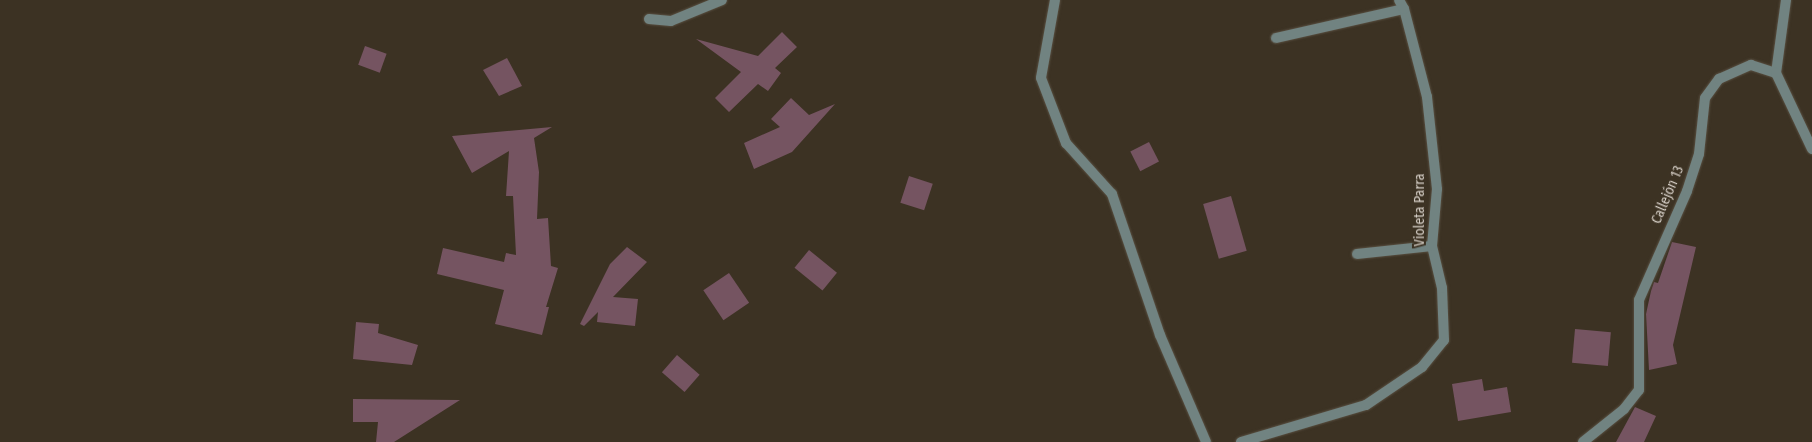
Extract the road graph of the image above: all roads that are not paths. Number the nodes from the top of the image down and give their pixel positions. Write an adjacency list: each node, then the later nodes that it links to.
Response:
1 (722, 0): 5 (street)
2 (1055, 0): 11 (street)
3 (1786, 0): 7 (street)
4 (1401, 4): 6 (street); 9 (street, Violeta Parra)
5 (649, 19)
6 (1276, 38)
7 (1776, 73): 8 (street); 13 (street, Callejón 13)
8 (1812, 149)
9 (1432, 246): 10 (street); 12 (street, Violeta Parra)
10 (1357, 254)
11 (1206, 442)
12 (1241, 442)
13 (1583, 442)

